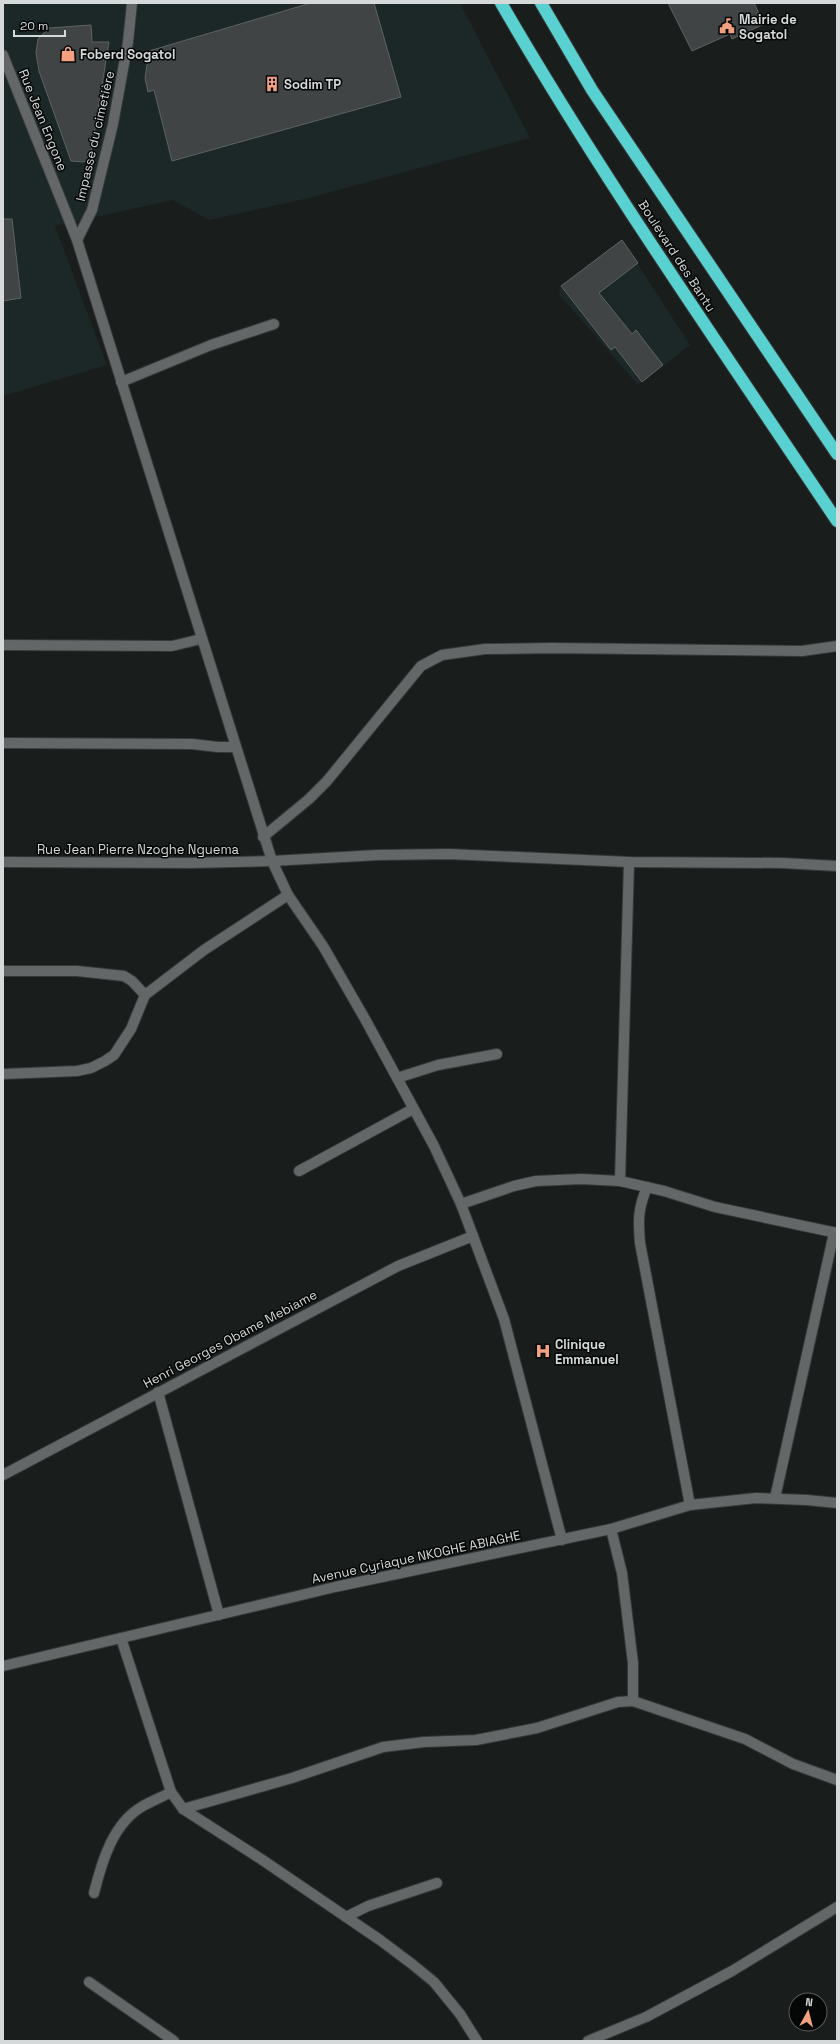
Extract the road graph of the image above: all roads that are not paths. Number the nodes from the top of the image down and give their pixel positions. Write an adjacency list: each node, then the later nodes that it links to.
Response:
1 (501, 3): 9 (highway, Boulevard des Bantu)
2 (541, 3): 8 (highway, Boulevard des Bantu)
3 (131, 6): 5 (street, Impasse du cimetière)
4 (3, 55): 5 (street, Rue Jean Engone)
5 (77, 240): 7 (street, Rue Jean Engone)
6 (274, 324): 7 (street)
7 (121, 382): 10 (street, Rue Jean Engone)
8 (837, 454)
9 (837, 521)
10 (201, 639): 11 (street); 14 (street, Rue Jean Engone)
11 (3, 645)
12 (837, 646): 15 (street)
13 (3, 743): 14 (street)
14 (236, 746): 15 (street, Rue Jean Engone)
15 (263, 837): 16 (street, Rue Jean Engone)
16 (272, 861): 17 (street, Rue Jean Pierre Nzoghe Nguema); 18 (street, Rue Jean Pierre Nzoghe Nguema); 20 (street, Rue Jean Engone)
17 (3, 862)
18 (629, 862): 19 (street, Rue Jean Pierre Nzoghe Nguema); 28 (street)
19 (837, 866)
20 (288, 895): 22 (street); 25 (street, Rue Jean Engone)
21 (3, 971): 22 (street)
22 (145, 995): 24 (street)
23 (497, 1054): 25 (street)
24 (3, 1074)
25 (397, 1078): 26 (street, Rue Jean Engone)
26 (413, 1109): 27 (street); 30 (street, Rue Jean Engone)
27 (299, 1171)
28 (620, 1181): 29 (street); 30 (street)
29 (647, 1187): 31 (street); 37 (street)
30 (461, 1204): 32 (street, Rue Jean Engone)
31 (835, 1233): 35 (street)
32 (473, 1236): 33 (street, Henri Georges Obame Mebiame); 39 (street, Rue Jean Engone)
33 (158, 1392): 34 (street, Henri Georges Obame Mebiame); 40 (street)
34 (3, 1475)
35 (775, 1498): 36 (street, Avenue Cyriaque NKOGHE ABIAGHE); 37 (street, Avenue Cyriaque NKOGHE ABIAGHE)
36 (837, 1503)
37 (690, 1505): 38 (street, Avenue Cyriaque NKOGHE ABIAGHE)
38 (612, 1530): 39 (street, Avenue Cyriaque NKOGHE ABIAGHE); 43 (street)
39 (562, 1540): 40 (street, Avenue Cyriaque NKOGHE ABIAGHE)
40 (219, 1615): 41 (street, Avenue Cyriaque NKOGHE ABIAGHE)
41 (121, 1638): 42 (street, Avenue Cyriaque NKOGHE ABIAGHE); 45 (street)
42 (3, 1666)
43 (633, 1701): 44 (street); 46 (street)
44 (837, 1780)
45 (171, 1792): 46 (street); 48 (street)
46 (183, 1809): 50 (street)
47 (437, 1883): 50 (street)
48 (94, 1893)
49 (837, 1907): 54 (street)
50 (346, 1917): 53 (street)
51 (89, 1982): 52 (street)
52 (174, 2041)
53 (477, 2041)
54 (588, 2041)

